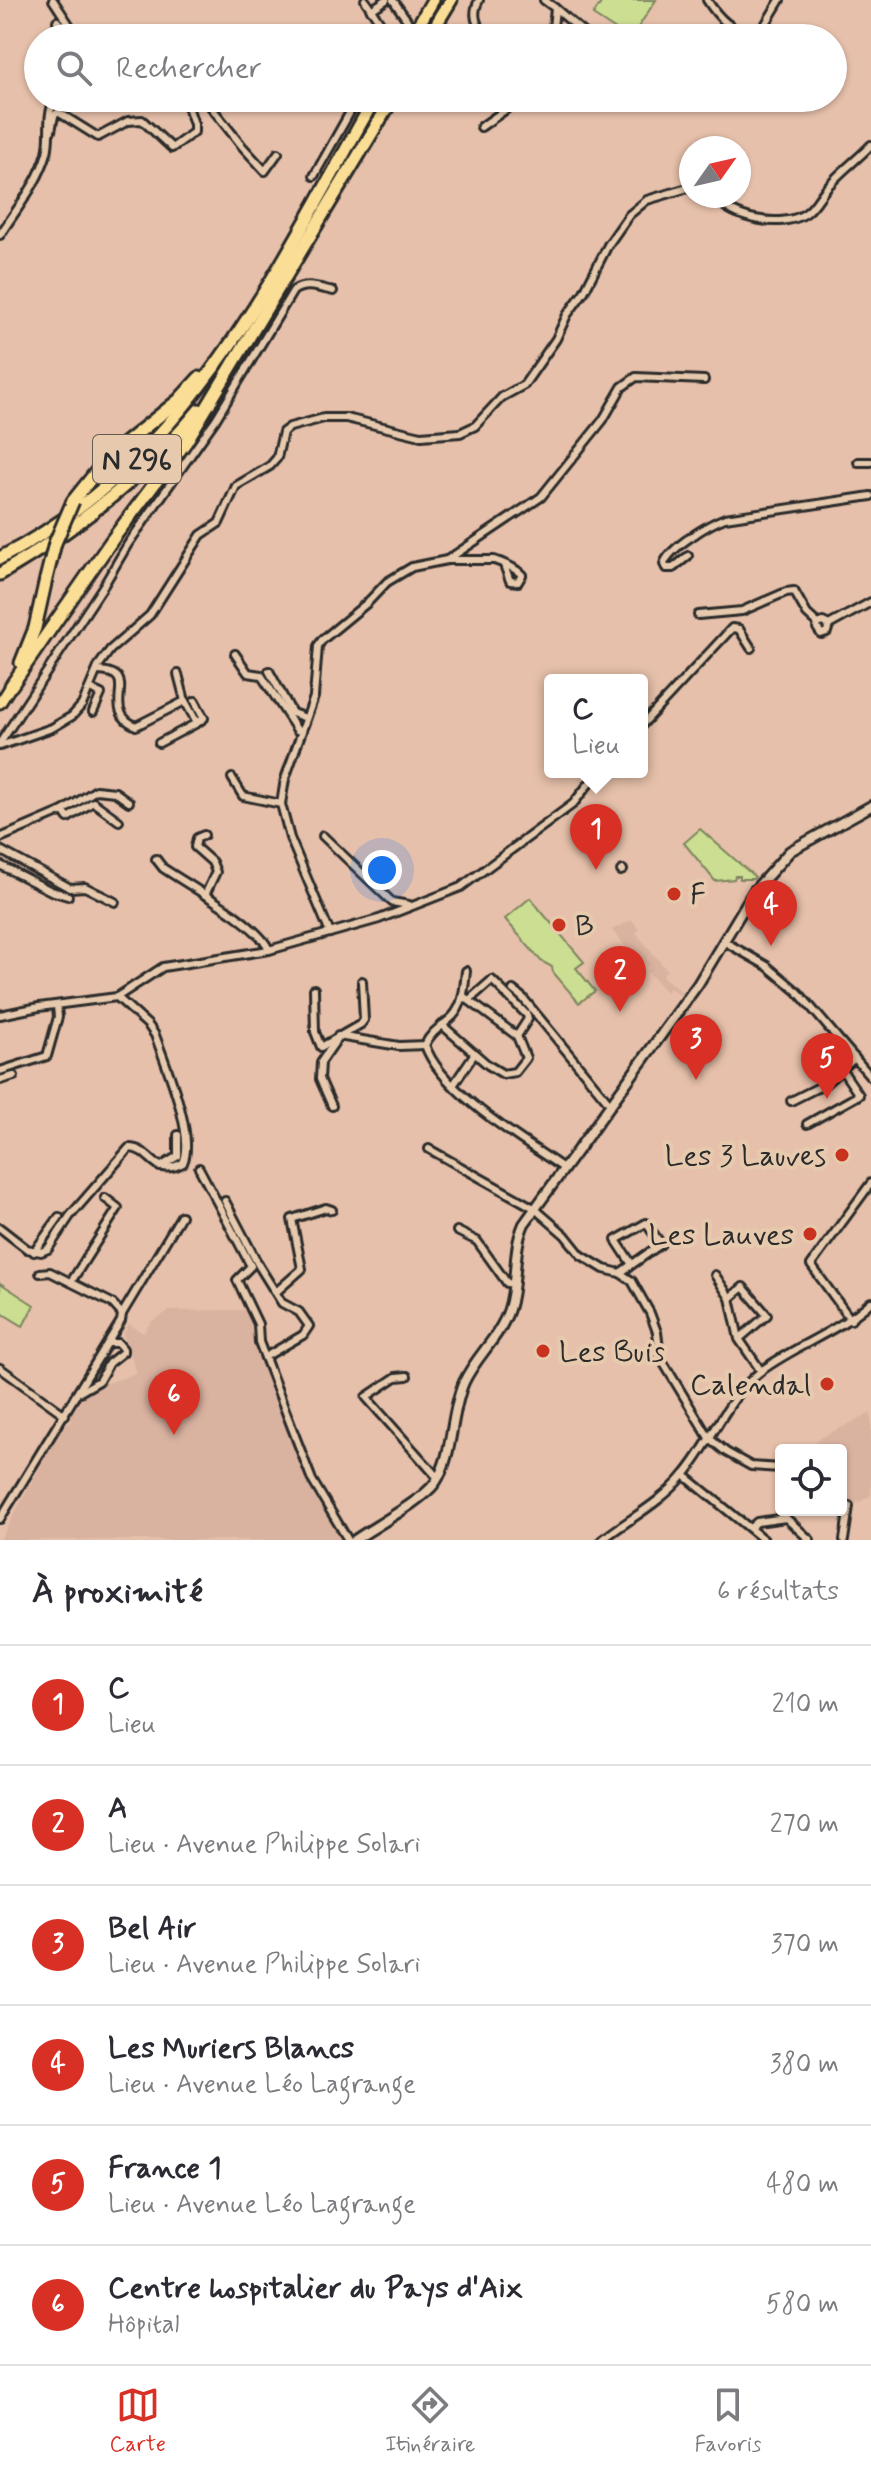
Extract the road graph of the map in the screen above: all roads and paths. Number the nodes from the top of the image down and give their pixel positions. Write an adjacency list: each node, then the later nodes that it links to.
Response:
1 (53, 0): 17 (street)
2 (365, 0): 13 (street)
3 (386, 0): 13 (street)
4 (393, 0): 14 (street)
5 (425, 0): 19 (highway)
6 (433, 0): 20 (highway)
7 (452, 0): 21 (highway)
8 (479, 0): 22 (street)
9 (544, 0): 12 (street)
10 (707, 0): 25 (street)
11 (780, 0): 26 (street)
12 (555, 8): 23 (street); 24 (street)
13 (371, 10): 18 (street)
14 (407, 20)
15 (57, 21): 16 (street)
16 (60, 24)
17 (70, 24)
18 (381, 24)
19 (415, 24)
20 (418, 24)
21 (436, 24)
22 (478, 24)
23 (553, 24)
24 (574, 24)
25 (728, 24)
26 (766, 24)
27 (49, 112): 37 (street)
28 (58, 112): 37 (street)
29 (58, 112): 30 (street)
30 (190, 112)
31 (215, 112): 39 (street)
32 (350, 112): 40 (street)
33 (367, 112): 45 (highway, N 296)
34 (385, 112): 46 (highway, N 296)
35 (502, 112): 36 (street)
36 (481, 127)
37 (51, 131): 43 (street)
38 (871, 145): 42 (street)
39 (278, 153)
40 (314, 176)
41 (679, 191): 60 (street)
42 (725, 208)
43 (0, 235)
44 (333, 291): 74 (street)
45 (244, 326): 52 (highway, N 296); 63 (highway, bridge)
46 (232, 367): 55 (highway, N 296); 63 (highway)
47 (704, 380): 53 (street)
48 (858, 462): 49 (street)
49 (871, 462)
50 (871, 496): 51 (street)
51 (688, 556)
52 (0, 558)
53 (447, 560): 54 (street); 69 (street)
54 (504, 565)
55 (0, 574)
56 (871, 602): 57 (street)
57 (698, 615)
58 (751, 648): 70 (street)
59 (235, 654): 72 (street)
60 (97, 671): 64 (street); 65 (street)
61 (269, 671): 69 (street)
62 (178, 674): 65 (street)
63 (11, 686): 67 (main road)
64 (90, 689): 68 (street); 74 (street)
65 (185, 701): 71 (street)
66 (195, 701): 71 (street)
67 (0, 703)
68 (93, 712)
69 (306, 718): 72 (street)
70 (648, 719)
71 (197, 723): 73 (street)
72 (302, 731): 78 (street)
73 (159, 743)
74 (0, 745)
75 (232, 778): 78 (street)
76 (593, 778): 91 (street)
77 (129, 802): 80 (street)
78 (281, 804): 92 (street)
79 (871, 806): 93 (main road)
80 (63, 811): 81 (street); 84 (street)
81 (119, 821)
82 (204, 835): 88 (street)
83 (323, 836): 91 (street)
84 (0, 838)
85 (0, 850): 90 (street)
86 (156, 859): 88 (street)
87 (0, 865): 89 (street)
88 (205, 895): 94 (street)
89 (68, 896)
90 (115, 902)
91 (412, 905): 92 (street)
92 (330, 933): 94 (street)
93 (725, 942): 108 (street); 116 (main road)
94 (269, 950): 99 (street)
95 (466, 971): 100 (street)
96 (362, 981): 104 (street)
97 (314, 989): 104 (street)
98 (513, 990): 116 (street)
99 (117, 997): 101 (street); 121 (street)
100 (466, 998): 103 (street); 105 (street); 105 (street)
101 (57, 1006): 102 (street); 110 (street)
102 (0, 1015)
103 (442, 1025): 106 (street); 107 (street)
104 (338, 1036): 106 (street); 117 (street)
105 (517, 1036): 107 (street)
106 (425, 1045): 114 (street)
107 (475, 1053): 114 (street)
108 (855, 1058): 109 (street); 112 (street)
109 (842, 1070): 115 (street); 118 (street)
110 (0, 1071)
111 (14, 1076): 113 (street)
112 (871, 1077)
113 (0, 1080)
114 (454, 1084): 123 (street)
115 (791, 1101)
116 (610, 1104): 123 (main road)
117 (332, 1106)
118 (807, 1124)
119 (178, 1135): 121 (street)
120 (429, 1149): 127 (street)
121 (160, 1167): 133 (street)
122 (199, 1168): 149 (street)
123 (563, 1168): 127 (main road)
124 (871, 1183): 144 (street)
125 (105, 1198): 138 (street)
126 (225, 1201): 140 (street)
127 (534, 1208): 136 (street); 139 (main road)
128 (332, 1210): 140 (street)
129 (181, 1216): 143 (street)
130 (59, 1217): 133 (street)
131 (0, 1228): 133 (street)
132 (457, 1231): 139 (street)
133 (34, 1252)
134 (631, 1263): 134 (street); 136 (street)
135 (40, 1273): 138 (street)
136 (620, 1273): 155 (street)
137 (715, 1275): 141 (street)
138 (71, 1282): 143 (street)
139 (514, 1284): 158 (main road)
140 (276, 1292): 149 (street)
141 (730, 1298): 146 (street); 146 (street)
142 (871, 1302): 144 (street)
143 (122, 1314): 145 (street)
144 (851, 1320): 151 (street)
145 (117, 1327): 147 (street); 148 (street)
146 (739, 1339): 151 (street)
147 (108, 1343): 148 (street); 153 (street)
148 (123, 1349): 153 (street)
149 (265, 1357): 162 (street)
150 (0, 1368): 154 (street)
151 (761, 1371): 155 (street)
152 (407, 1376): 158 (street)
153 (77, 1394): 154 (street)
154 (65, 1415): 160 (street)
155 (709, 1438): 156 (street); 157 (street)
156 (775, 1468)
157 (684, 1475): 161 (street); 164 (street)
158 (438, 1478): 163 (main road)
159 (849, 1506): 167 (street)
160 (0, 1519)
161 (750, 1528): 165 (street); 166 (street)
162 (348, 1540)
163 (355, 1540)
164 (602, 1540)
165 (763, 1540)
166 (810, 1540)
167 (844, 1540)

